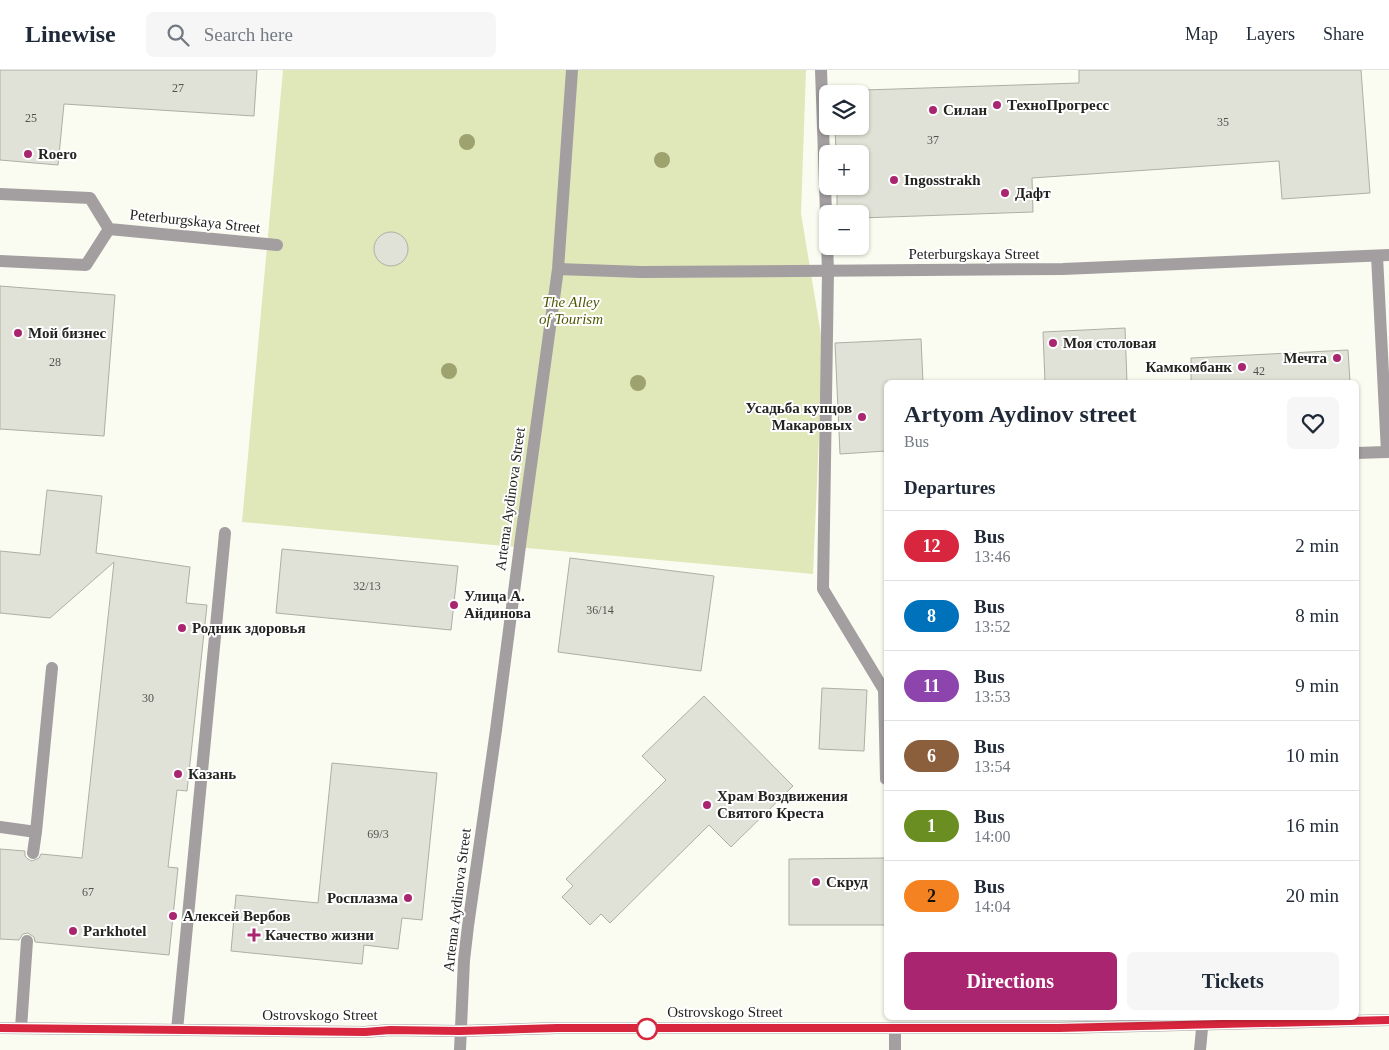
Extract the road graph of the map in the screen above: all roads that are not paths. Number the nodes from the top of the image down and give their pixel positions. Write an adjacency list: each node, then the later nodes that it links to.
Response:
1 (572, 70): 8 (street, Artema Aydinova Street)
2 (821, 70): 9 (street)
3 (0, 194): 4 (street, Peterburgskaya Street)
4 (109, 229): 5 (street, Peterburgskaya Street); 7 (street, Peterburgskaya Street)
5 (277, 245)
6 (1383, 255): 9 (street, Peterburgskaya Street); 10 (street)
7 (0, 261)
8 (558, 269): 9 (street, Peterburgskaya Street); 25 (street, Artema Aydinova Street)
9 (828, 271): 13 (street)
10 (1359, 453)
11 (224, 533): 24 (street)
12 (52, 668): 15 (street)
13 (884, 690)
14 (0, 828): 15 (street)
15 (36, 832): 16 (street)
16 (33, 853)
17 (28, 941): 22 (street)
18 (1389, 1020): 19 (street, Ostrovskogo Street)
19 (1203, 1021): 20 (street, Ostrovskogo Street); 28 (street)
20 (1060, 1023): 23 (street, Ostrovskogo Street)
21 (0, 1028): 22 (street, Ostrovskogo Street)
22 (22, 1028): 24 (street, Ostrovskogo Street)
23 (896, 1028): 25 (street, Ostrovskogo Street); 27 (street)
24 (177, 1030): 25 (street, Ostrovskogo Street)
25 (460, 1031): 26 (street, Artema Aydinova Street)
26 (460, 1050)
27 (895, 1050)
28 (1200, 1050)

